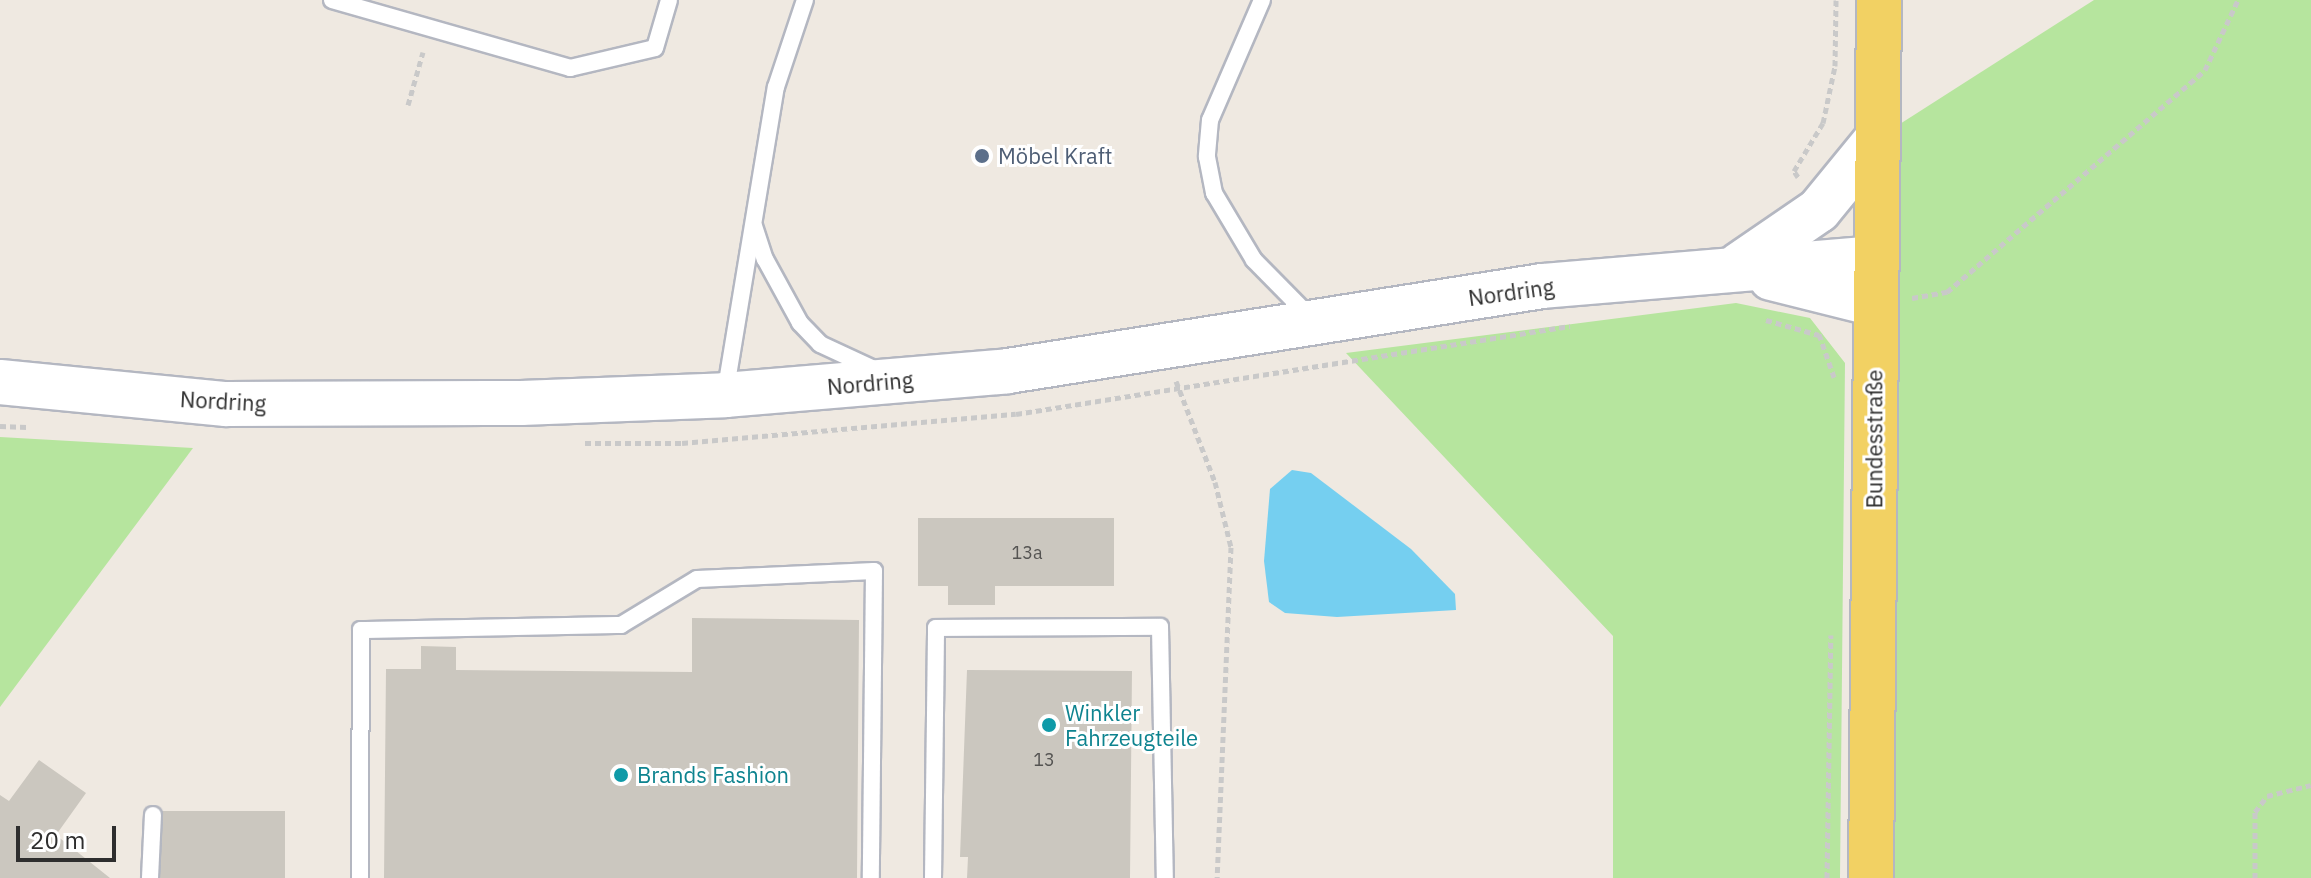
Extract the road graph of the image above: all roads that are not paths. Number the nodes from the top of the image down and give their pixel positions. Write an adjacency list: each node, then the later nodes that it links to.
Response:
1 (332, 0): 2 (lane)
2 (669, 0)
3 (805, 0): 7 (lane)
4 (1262, 0): 11 (lane)
5 (1879, 0): 6 (main road, Bundesstraße)
6 (1878, 138): 8 (main road, Bundesstraße); 9 (street, Nordring)
7 (753, 220): 12 (lane); 14 (lane)
8 (1876, 258): 9 (street, Nordring); 10 (main road, Bundesstraße)
9 (1733, 268): 10 (street, Nordring); 11 (street, Nordring)
10 (1875, 304): 21 (main road, Bundesstraße)
11 (1315, 322): 12 (street, Nordring)
12 (907, 380): 14 (street, Nordring)
13 (0, 382): 14 (street, Nordring)
14 (725, 395)
15 (153, 815): 16 (lane)
16 (150, 878)
17 (360, 878): 18 (lane)
18 (871, 878)
19 (933, 878): 20 (lane)
20 (1165, 878)
21 (1871, 878)

